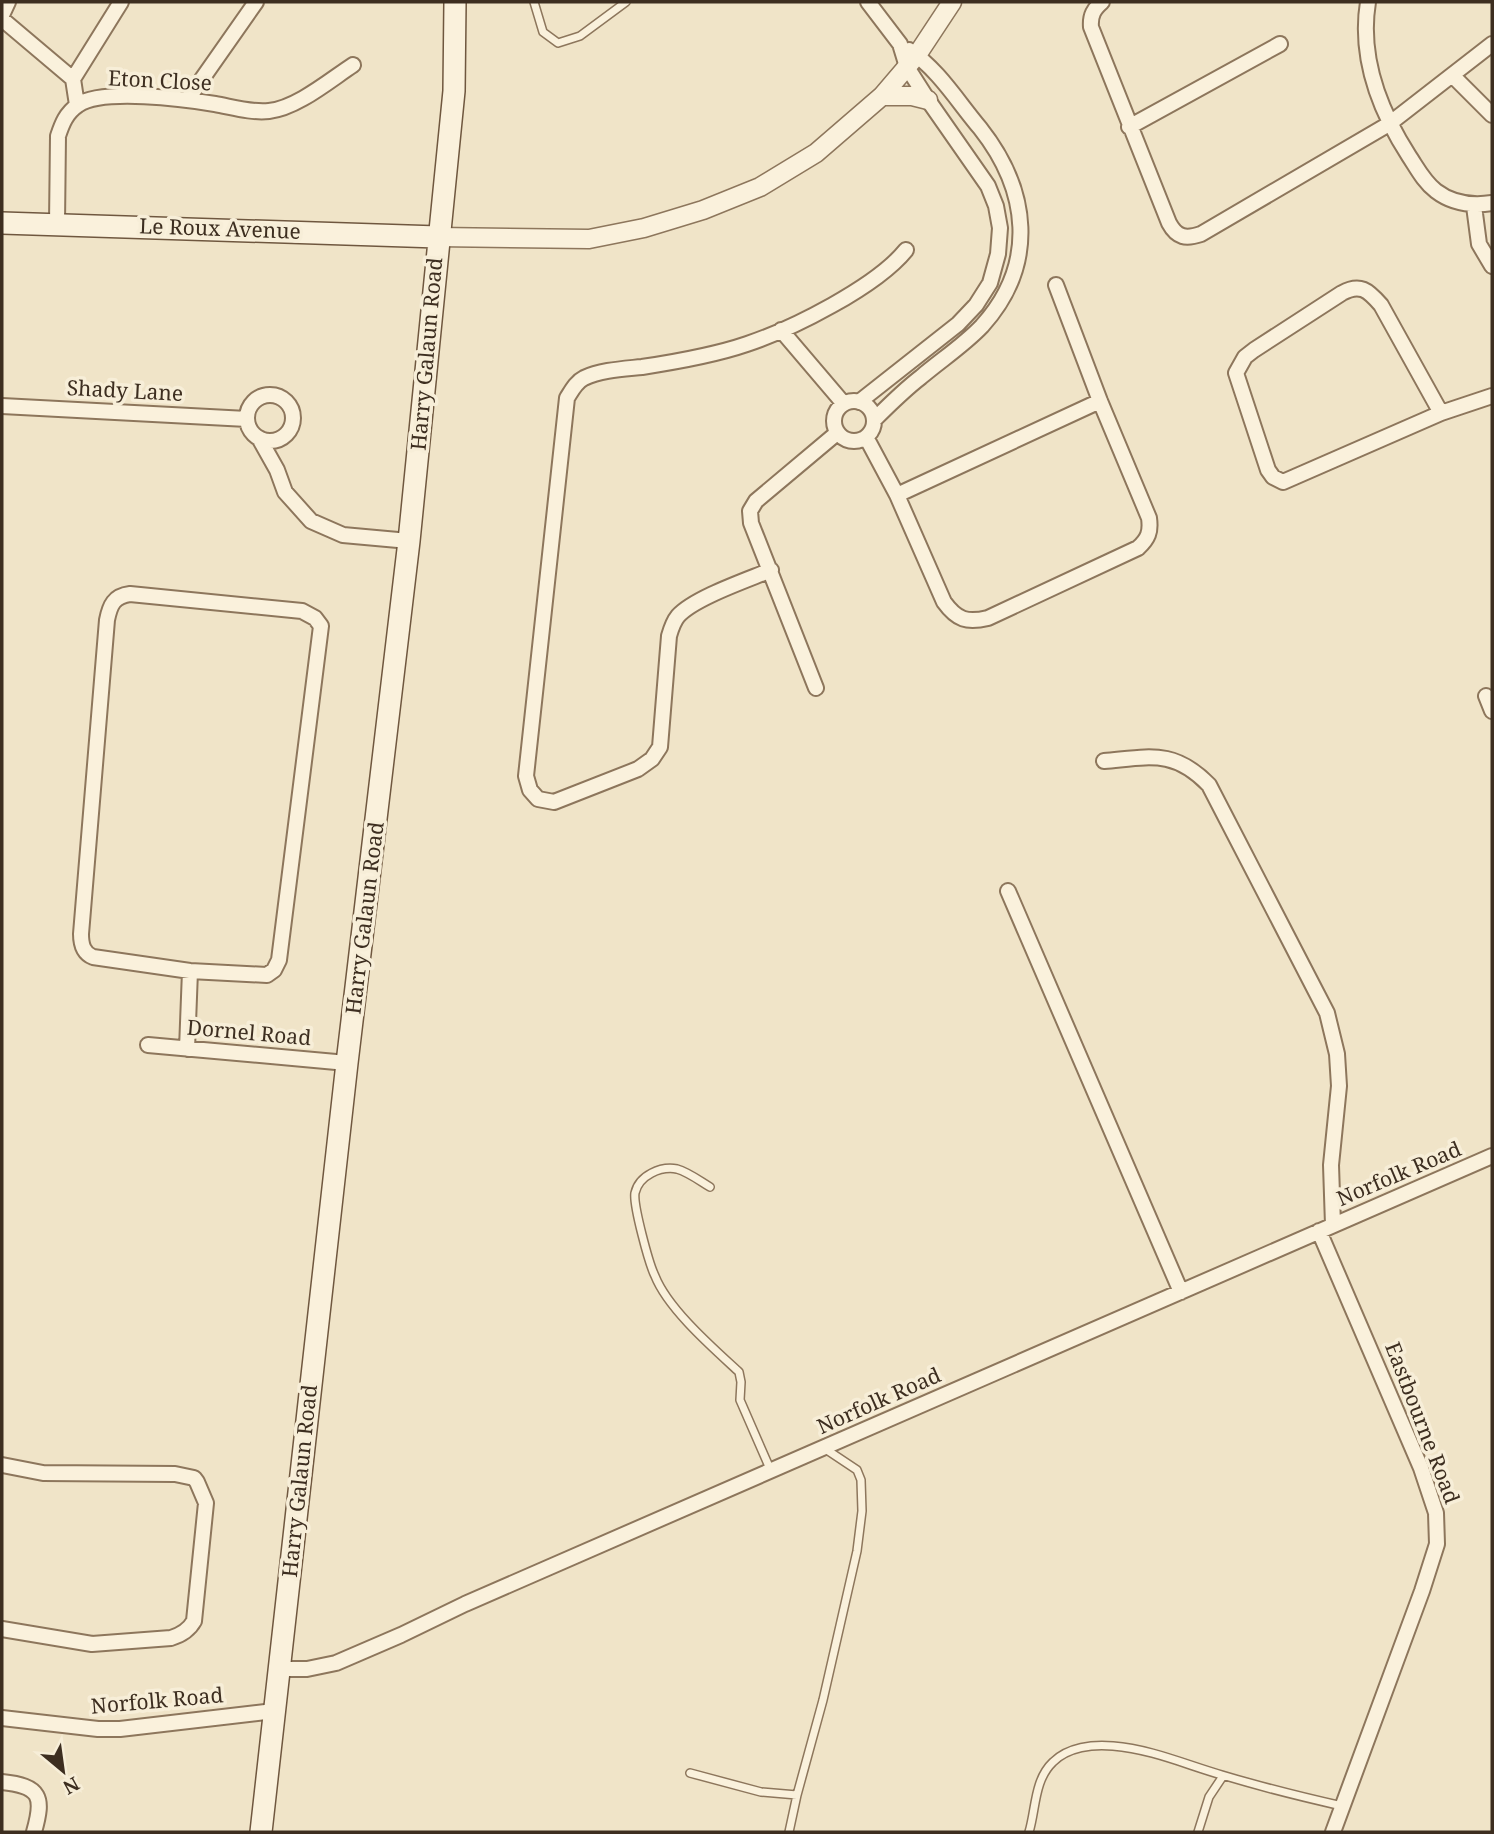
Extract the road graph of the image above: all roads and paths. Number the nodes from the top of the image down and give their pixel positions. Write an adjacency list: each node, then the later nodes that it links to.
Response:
1 (8, 2): 11 (street)
2 (121, 2): 17 (street)
3 (256, 2): 19 (street)
4 (455, 2): 31 (main road, Harry Galaun Road)
5 (534, 2): 6 (lane)
6 (626, 2)
7 (868, 2): 14 (street)
8 (952, 2): 14 (street)
9 (1102, 2): 24 (street)
10 (1368, 2): 23 (street)
11 (2, 17): 17 (street)
12 (1280, 44): 24 (street)
13 (1492, 44): 16 (street)
14 (912, 61): 18 (street); 20 (street); 25 (street)
15 (354, 65): 19 (street, Eton Close)
16 (1453, 76): 22 (street); 23 (street)
17 (73, 79): 21 (street)
18 (882, 96): 20 (street); 31 (street)
19 (188, 99): 21 (street, Eton Close)
20 (928, 100): 26 (street)
21 (77, 106): 30 (street)
22 (1492, 115)
23 (1390, 124): 24 (street); 28 (street)
24 (1129, 127)
25 (980, 128): 26 (street); 42 (street)
26 (957, 144): 38 (street)
27 (1492, 203): 28 (street)
28 (1474, 206): 33 (street)
29 (2, 223): 30 (main road, Le Roux Avenue)
30 (57, 223): 31 (main road, Le Roux Avenue)
31 (438, 237): 49 (main road, Harry Galaun Road)
32 (906, 250): 35 (street)
33 (1492, 266)
34 (1056, 285): 37 (street)
35 (781, 330): 38 (street); 50 (street)
36 (1492, 396): 40 (street)
37 (1100, 401): 48 (street); 48 (street)
38 (852, 403): 42 (street); 43 (street)
39 (2, 406): 41 (street, Shady Lane)
40 (1441, 413): 40 (street)
41 (247, 419): 44 (street); 46 (street)
42 (874, 420): 45 (street)
43 (837, 433): 45 (street); 50 (street)
44 (282, 437): 46 (street); 47 (street)
45 (866, 437): 48 (street)
46 (259, 438): 47 (street)
47 (277, 470): 49 (street)
48 (897, 495)
49 (409, 541): 59 (main road, Harry Galaun Road)
50 (771, 570): 51 (street)
51 (816, 688)
52 (1486, 696): 53 (street)
53 (1492, 711)
54 (1104, 761): 62 (street)
55 (1008, 891): 63 (street)
56 (190, 971): 56 (street); 58 (street)
57 (148, 1045): 58 (street, Dornel Road)
58 (187, 1048): 59 (street, Dornel Road)
59 (347, 1063): 68 (main road, Harry Galaun Road)
60 (1492, 1156): 62 (street, Norfolk Road)
61 (710, 1187): 66 (lane)
62 (1326, 1228): 63 (street, Norfolk Road); 75 (street, Eastbourne Road)
63 (1181, 1292): 64 (street, Norfolk Road)
64 (823, 1448): 66 (street, Norfolk Road); 74 (lane)
65 (2, 1465): 67 (street)
66 (771, 1471): 68 (street, Norfolk Road)
67 (2, 1629)
68 (279, 1669): 69 (main road, Harry Galaun Road)
69 (274, 1711): 70 (street, Norfolk Road); 77 (main road, Harry Galaun Road)
70 (2, 1718)
71 (690, 1773): 74 (lane)
72 (1223, 1776): 75 (lane); 79 (lane); 80 (lane)
73 (2, 1782): 76 (street)
74 (797, 1795): 78 (lane)
75 (1342, 1806): 81 (street, Eastbourne Road)
76 (34, 1832)
77 (261, 1832)
78 (789, 1832)
79 (1030, 1832)
80 (1198, 1832)
81 (1333, 1832)

